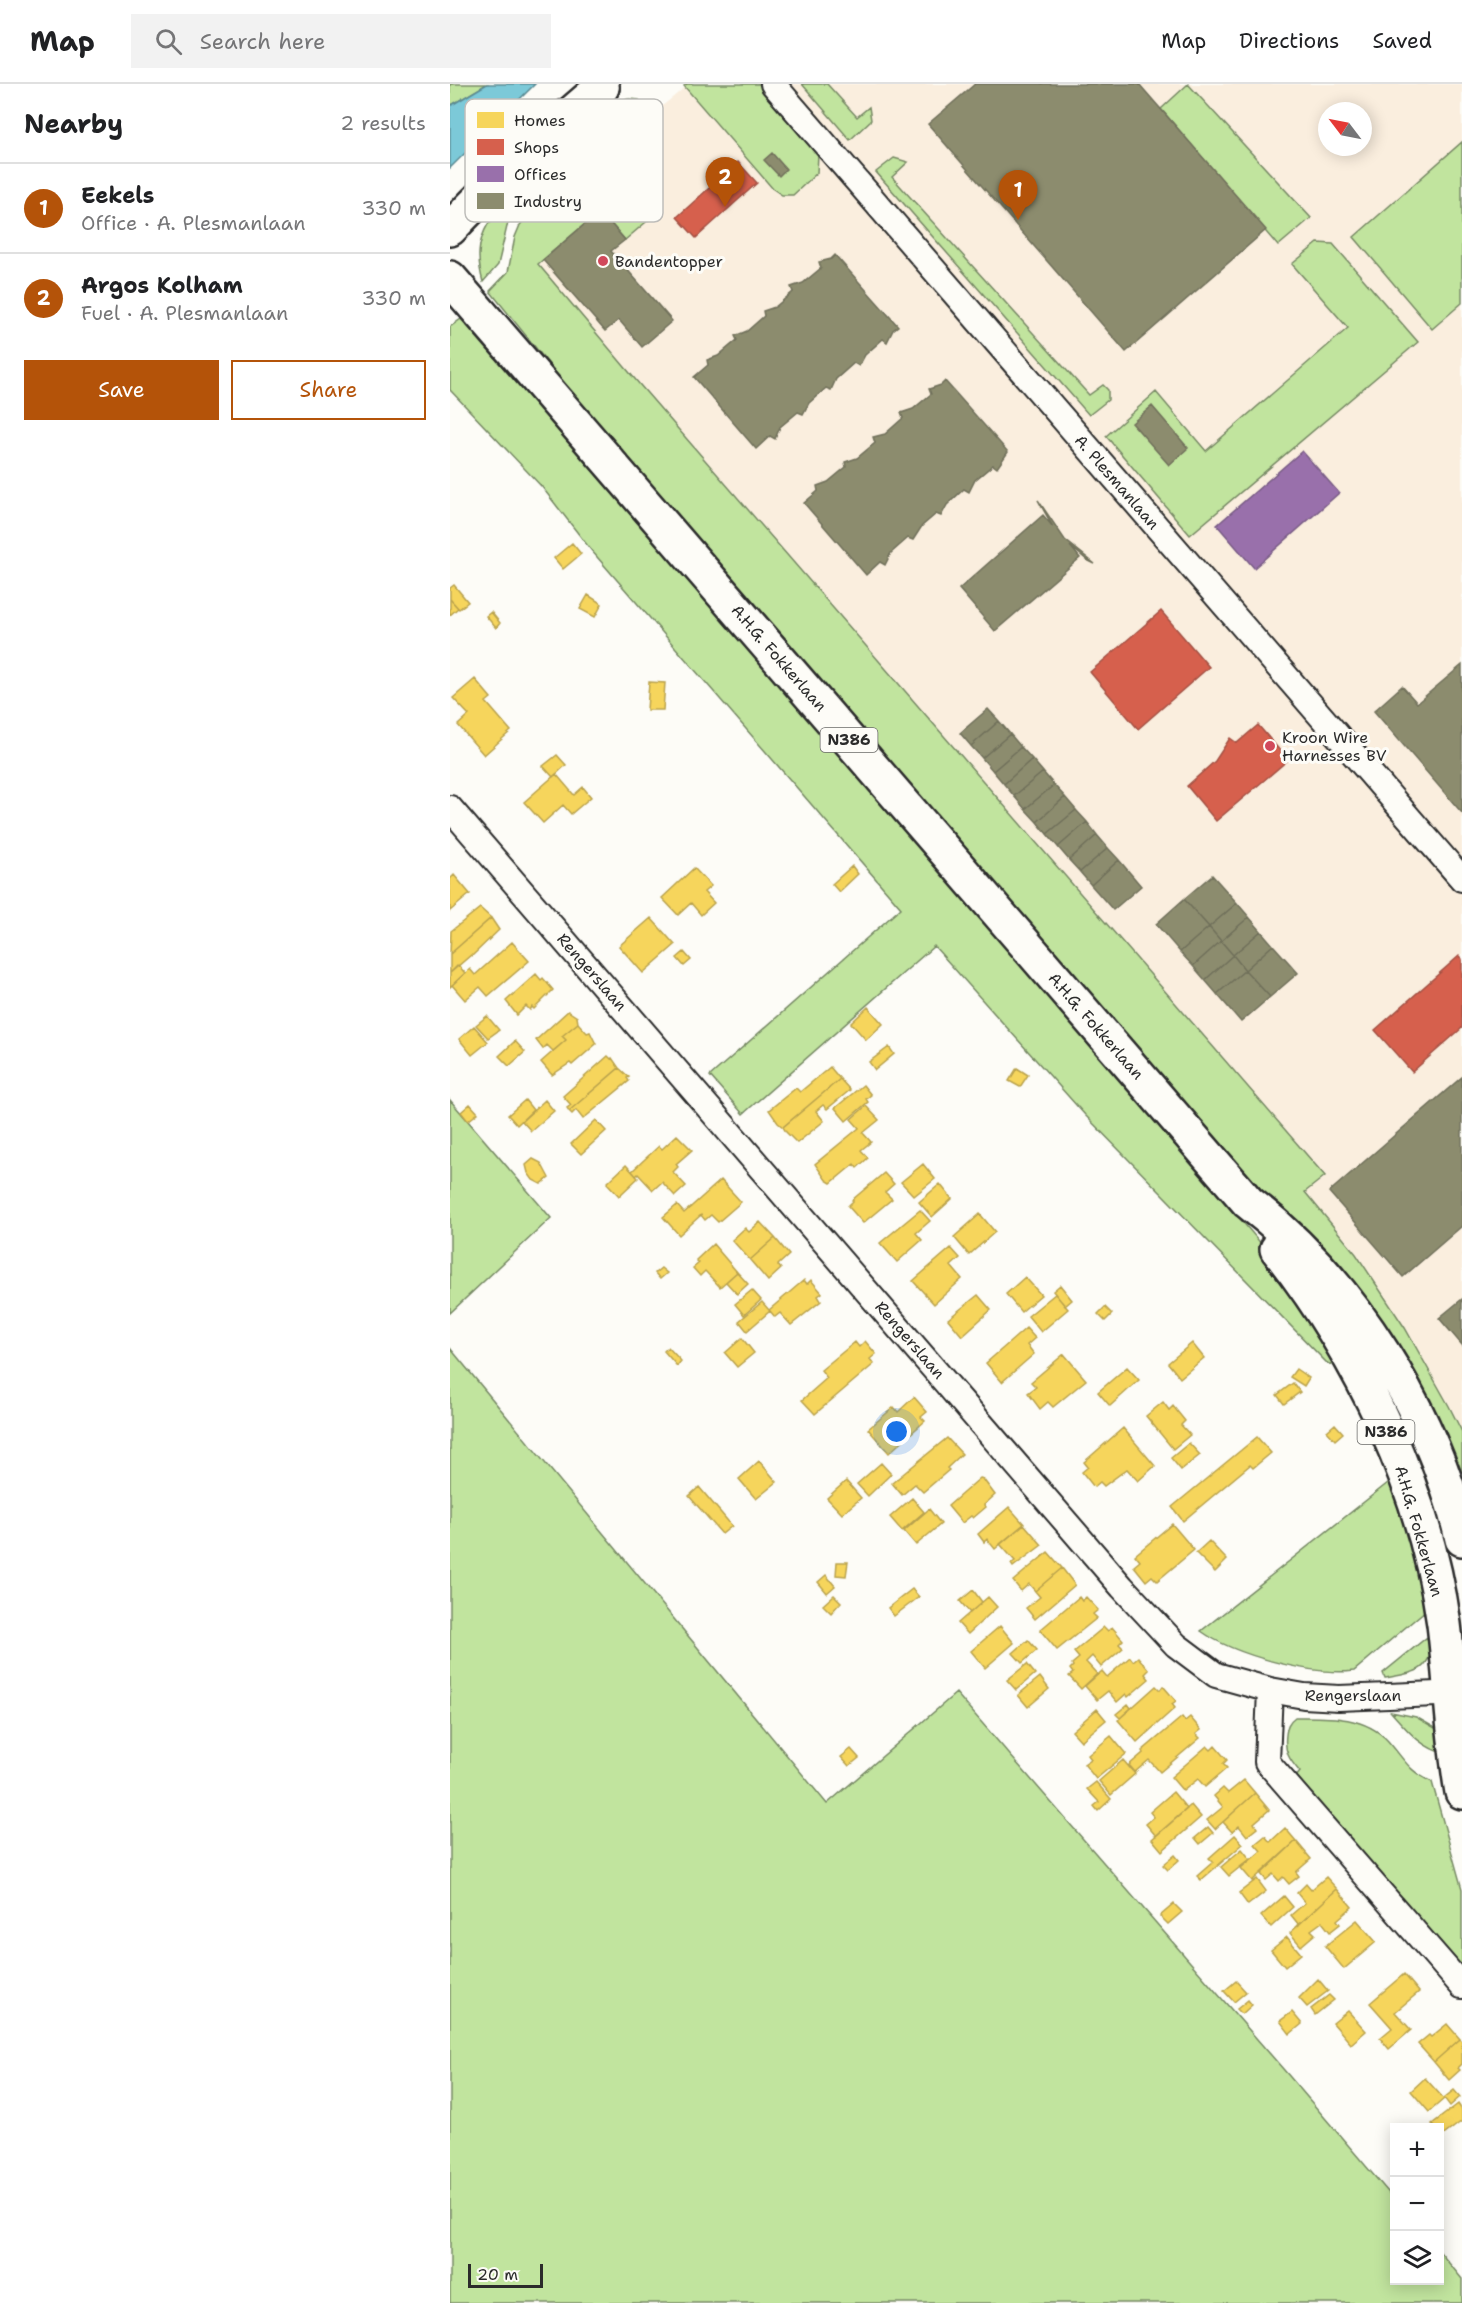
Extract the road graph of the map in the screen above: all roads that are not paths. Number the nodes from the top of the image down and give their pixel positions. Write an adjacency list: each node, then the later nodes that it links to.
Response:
1 (773, 84): 8 (street, A. Plesmanlaan)
2 (603, 85): 3 (main road)
3 (587, 99)
4 (465, 213): 5 (main road)
5 (450, 229)
6 (450, 278): 9 (main road, A.H.G. Fokkerlaan / N386)
7 (450, 808): 11 (street, Rengerslaan)
8 (1462, 879)
9 (1248, 1202): 10 (main road, A.H.G. Fokkerlaan / N386); 12 (main road, A.H.G. Fokkerlaan / N386)
10 (1462, 1539)
11 (1270, 1690): 12 (street, Rengerslaan); 14 (street)
12 (1456, 1693): 13 (main road, A.H.G. Fokkerlaan / N386)
13 (1462, 1792)
14 (1462, 1986)

